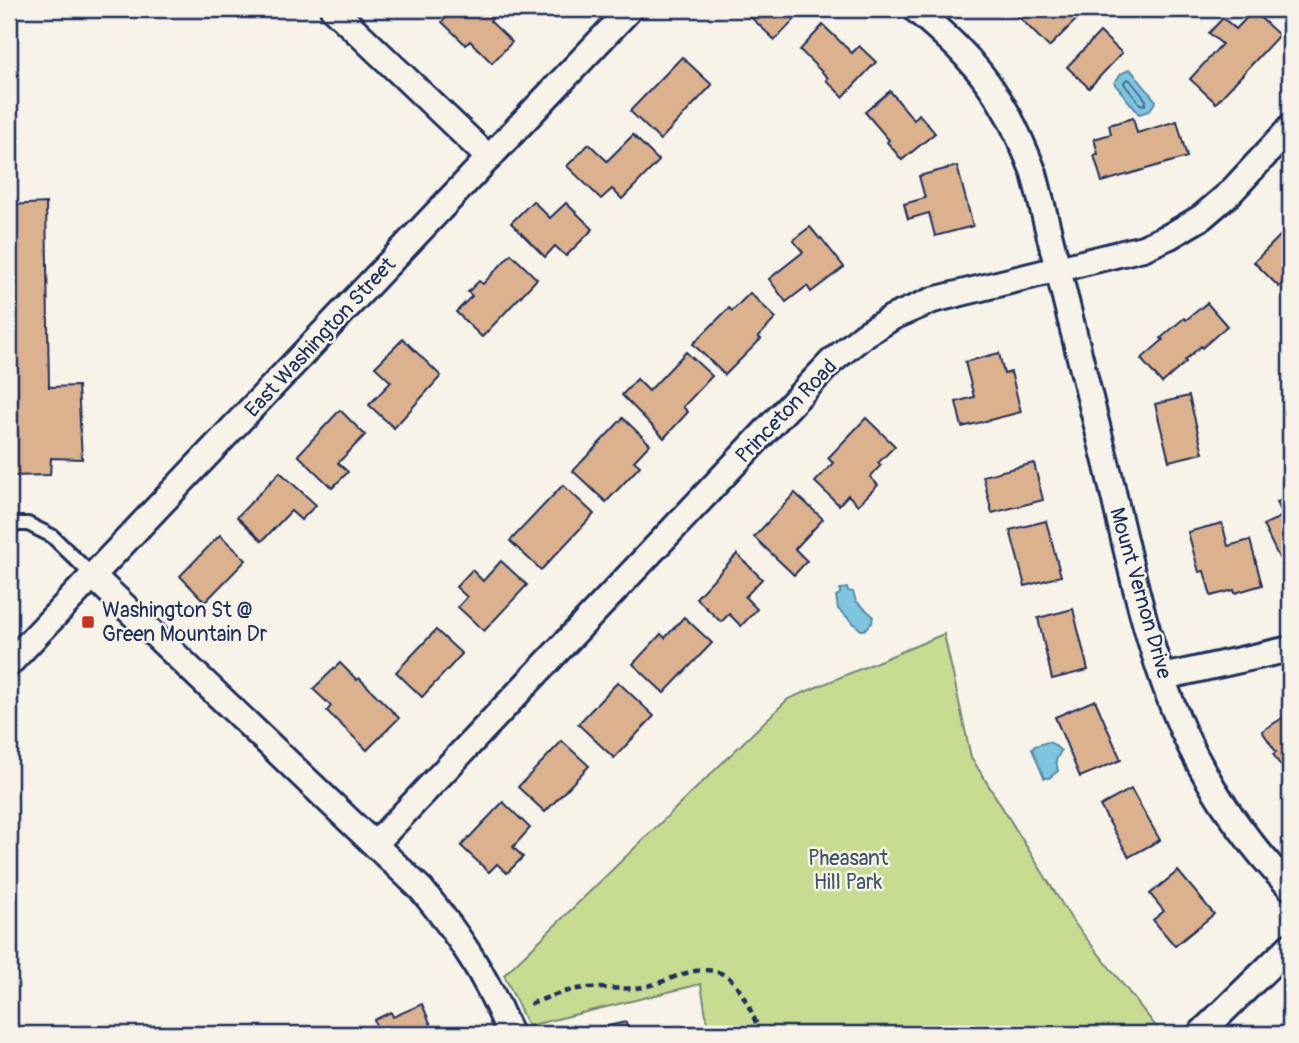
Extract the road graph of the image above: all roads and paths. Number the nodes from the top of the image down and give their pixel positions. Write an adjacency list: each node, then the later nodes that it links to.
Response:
1 (334, 9): 5 (street)
2 (630, 9): 5 (street, East Washington Street)
3 (915, 9): 6 (street, Mount Vernon Drive)
4 (1290, 128): 6 (street, Princeton Road)
5 (489, 158): 8 (street, East Washington Street)
6 (1058, 269): 11 (street, Mount Vernon Drive); 12 (street, Princeton Road)
7 (9, 524): 8 (lane)
8 (93, 576): 10 (street, East Washington Street); 12 (street)
9 (1290, 649): 11 (street)
10 (9, 664)
11 (1163, 677): 13 (street, Mount Vernon Drive)
12 (375, 844): 16 (street)
13 (1290, 887)
14 (1290, 946): 18 (street)
15 (530, 1004): 17 (path)
16 (510, 1034)
17 (761, 1034)
18 (1200, 1034)

